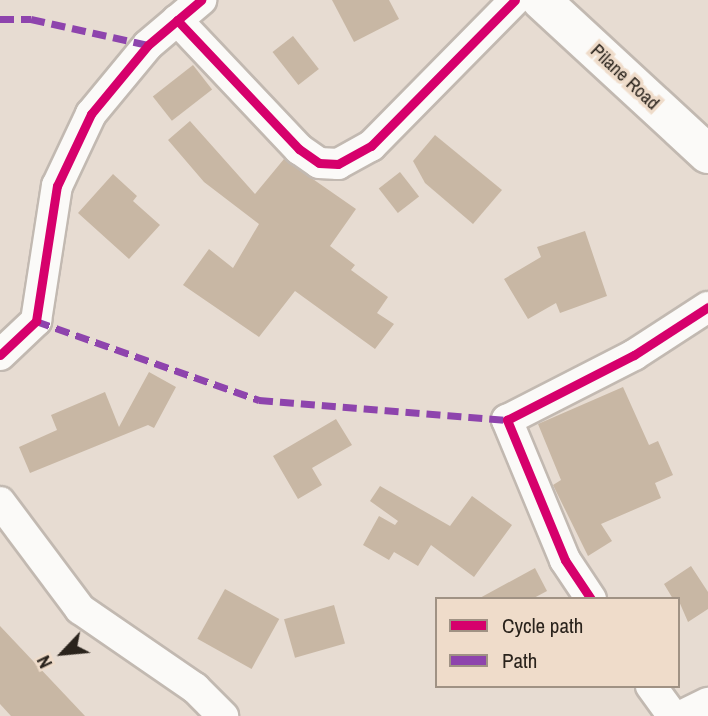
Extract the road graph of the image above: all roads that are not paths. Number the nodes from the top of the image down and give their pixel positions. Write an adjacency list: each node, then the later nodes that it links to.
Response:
1 (201, 0): 4 (street)
2 (515, 0): 4 (street)
3 (541, 0): 5 (main road, Pilane Road)
4 (177, 20): 7 (street)
5 (708, 154)
6 (708, 307): 9 (street)
7 (0, 355)
8 (0, 502): 12 (street)
9 (590, 597)
10 (652, 688): 13 (street)
11 (708, 703): 14 (street)
12 (223, 716)
13 (673, 716)
14 (681, 716)

